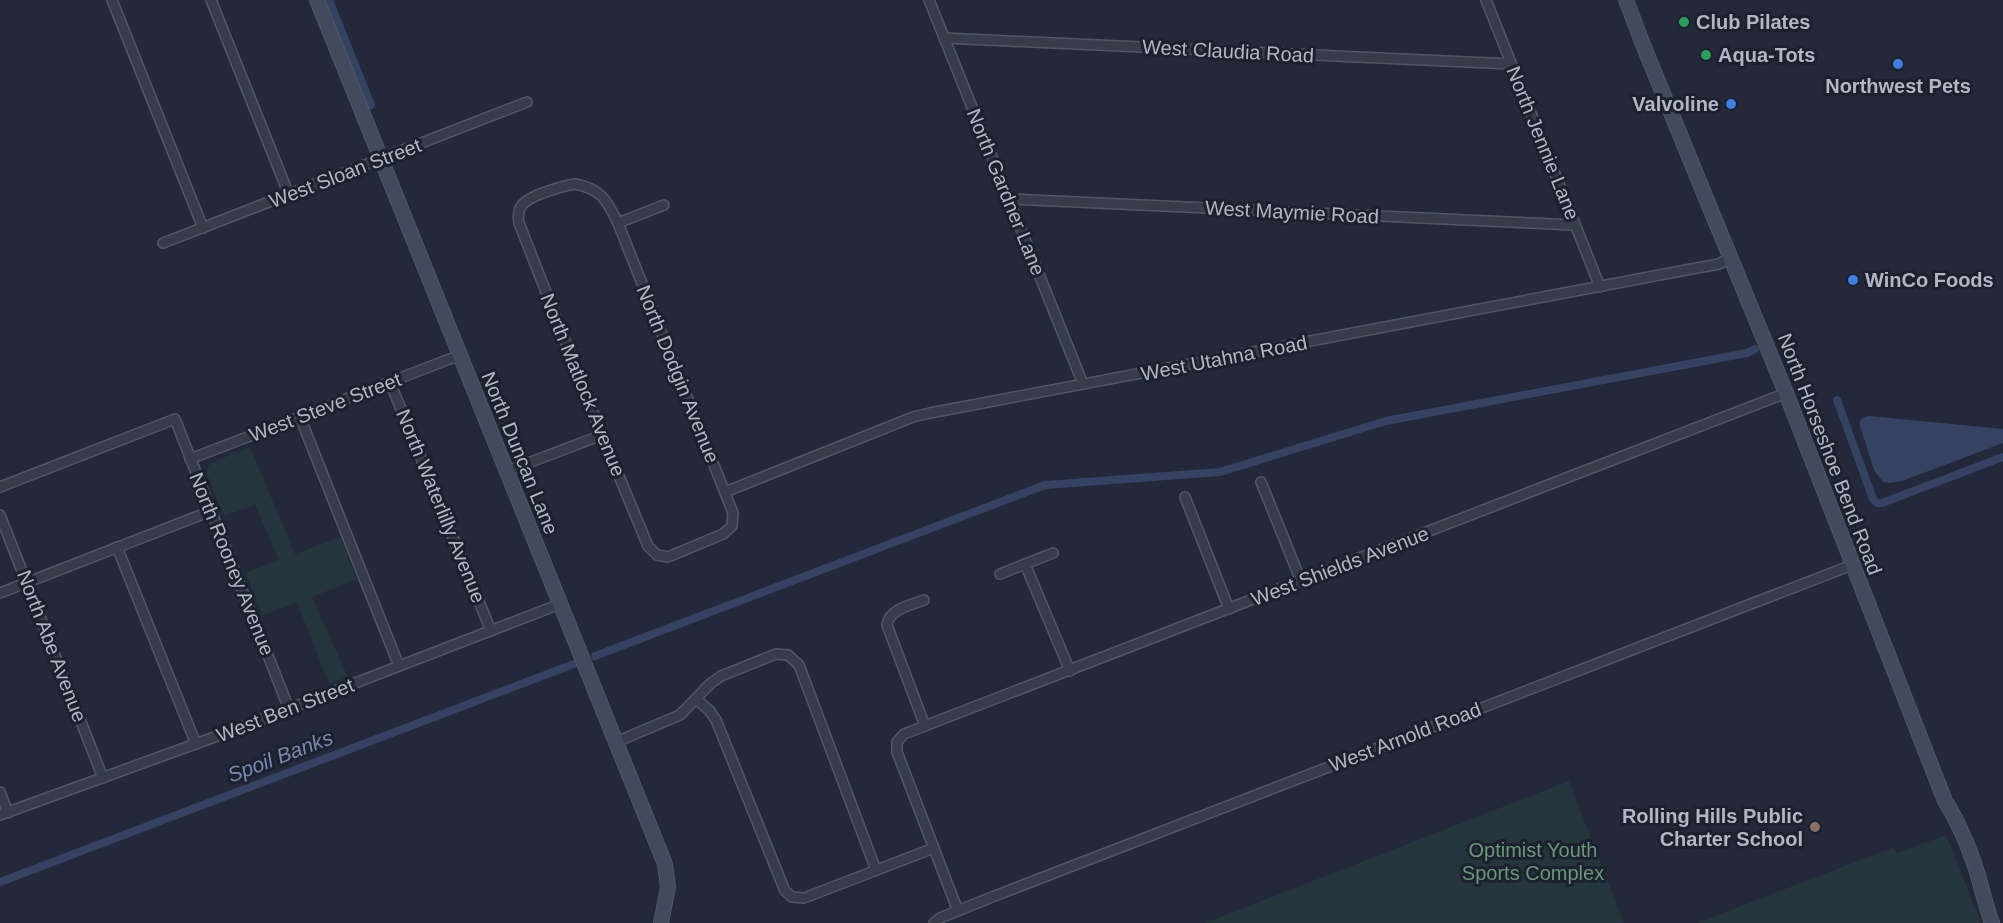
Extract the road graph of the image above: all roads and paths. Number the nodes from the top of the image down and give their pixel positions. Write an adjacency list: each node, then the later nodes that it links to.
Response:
1 (112, 0): 17 (street)
2 (211, 0): 11 (street)
3 (317, 0): 10 (street, North Duncan Lane)
4 (929, 0): 7 (street, North Gardner Lane)
5 (1486, 0): 8 (street, North Jennie Lane)
6 (1626, 0): 19 (street, North Horseshoe Bend Road)
7 (944, 38): 8 (street, West Claudia Road); 12 (street, North Gardner Lane)
8 (1511, 64): 16 (street, North Jennie Lane)
9 (527, 102): 10 (street, West Sloan Street)
10 (381, 159): 11 (street, West Sloan Street); 21 (street, North Duncan Lane)
11 (289, 195): 17 (street, West Sloan Street)
12 (1009, 199): 16 (street, West Maymie Road); 23 (street, North Gardner Lane)
13 (664, 205): 15 (street)
14 (519, 212): 15 (street, North Dodgin Avenue); 26 (street, North Matlock Avenue)
15 (618, 223): 31 (street, North Dodgin Avenue)
16 (1575, 225): 20 (street, North Jennie Lane)
17 (203, 228): 18 (street, West Sloan Street)
18 (163, 243)
19 (1731, 257): 20 (street, West Utahna Road); 24 (street, North Horseshoe Bend Road)
20 (1600, 287): 23 (street, West Utahna Road)
21 (460, 355): 22 (street, West Steve Street); 28 (street, North Duncan Lane)
22 (390, 382): 25 (street, West Steve Street); 47 (street, North Waterlilly Avenue)
23 (1083, 384): 31 (street, West Utahna Road)
24 (1786, 393): 39 (street, North Horseshoe Bend Road); 41 (street, West Shields Avenue)
25 (300, 417): 27 (street, West Steve Street); 48 (street)
26 (602, 435): 28 (street); 35 (street, North Matlock Avenue)
27 (190, 459): 30 (street, North Rooney Avenue); 33 (street, North Rooney Avenue)
28 (507, 471): 45 (street, North Duncan Lane)
29 (1261, 482): 41 (street)
30 (0, 487)
31 (725, 492): 35 (street, North Dodgin Avenue)
32 (1185, 497): 46 (street)
33 (211, 511): 36 (street); 51 (street, North Rooney Avenue)
34 (0, 514): 42 (street, North Abe Avenue)
35 (732, 526)
36 (117, 547): 42 (street); 54 (street)
37 (1053, 553): 38 (street)
38 (1025, 564): 40 (street); 49 (street)
39 (1852, 565): 60 (street, West Arnold Road); 63 (street, North Horseshoe Bend Road)
40 (1000, 574)
41 (1301, 581): 46 (street, West Shields Avenue)
42 (27, 583): 43 (street); 55 (street, North Abe Avenue)
43 (0, 593)
44 (924, 600): 52 (street)
45 (560, 604): 47 (street, West Ben Street); 53 (street, North Duncan Lane)
46 (1230, 609): 49 (street, West Shields Avenue)
47 (491, 631): 48 (street, West Ben Street)
48 (399, 666): 51 (street, West Ben Street)
49 (1070, 671): 52 (street, West Shields Avenue)
50 (696, 699): 53 (street); 59 (street); 59 (street)
51 (289, 709): 54 (street, West Ben Street)
52 (925, 726): 58 (street, West Shields Avenue)
53 (616, 742): 61 (street, North Duncan Lane)
54 (196, 744): 55 (street, West Ben Street)
55 (103, 778): 57 (street, West Ben Street)
56 (0, 792): 57 (street)
57 (4, 814)
58 (934, 848): 59 (street); 60 (street)
59 (876, 870)
60 (958, 911): 62 (street, West Arnold Road)
61 (662, 923)
62 (934, 923)
63 (1992, 923)

